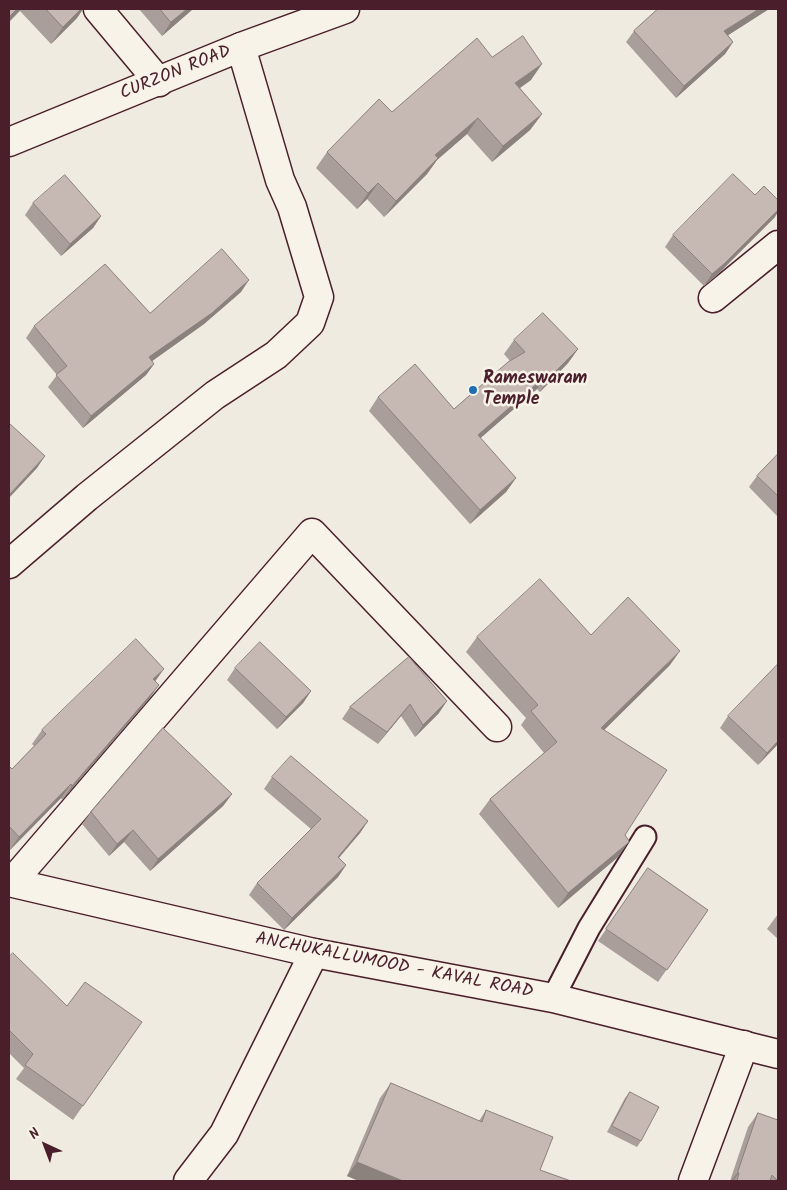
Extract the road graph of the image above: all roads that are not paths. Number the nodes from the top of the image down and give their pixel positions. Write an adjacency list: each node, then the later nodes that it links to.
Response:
1 (98, 9): 4 (street)
2 (345, 9): 3 (street, CURZON ROAD)
3 (241, 47): 4 (street, CURZON ROAD); 8 (street)
4 (159, 82): 5 (street, CURZON ROAD)
5 (9, 142)
6 (778, 245): 7 (street)
7 (714, 298)
8 (9, 564)
9 (497, 727): 11 (street)
10 (645, 837): 13 (lane)
11 (10, 882): 12 (street, ANCHUKALLUMOOD - KAVAL ROAD)
12 (314, 953): 13 (street, ANCHUKALLUMOOD - KAVAL ROAD); 16 (street)
13 (553, 998): 14 (street, ANCHUKALLUMOOD - KAVAL ROAD)
14 (744, 1045): 15 (street, ANCHUKALLUMOOD - KAVAL ROAD); 17 (street)
15 (778, 1054)
16 (188, 1181)
17 (693, 1181)

